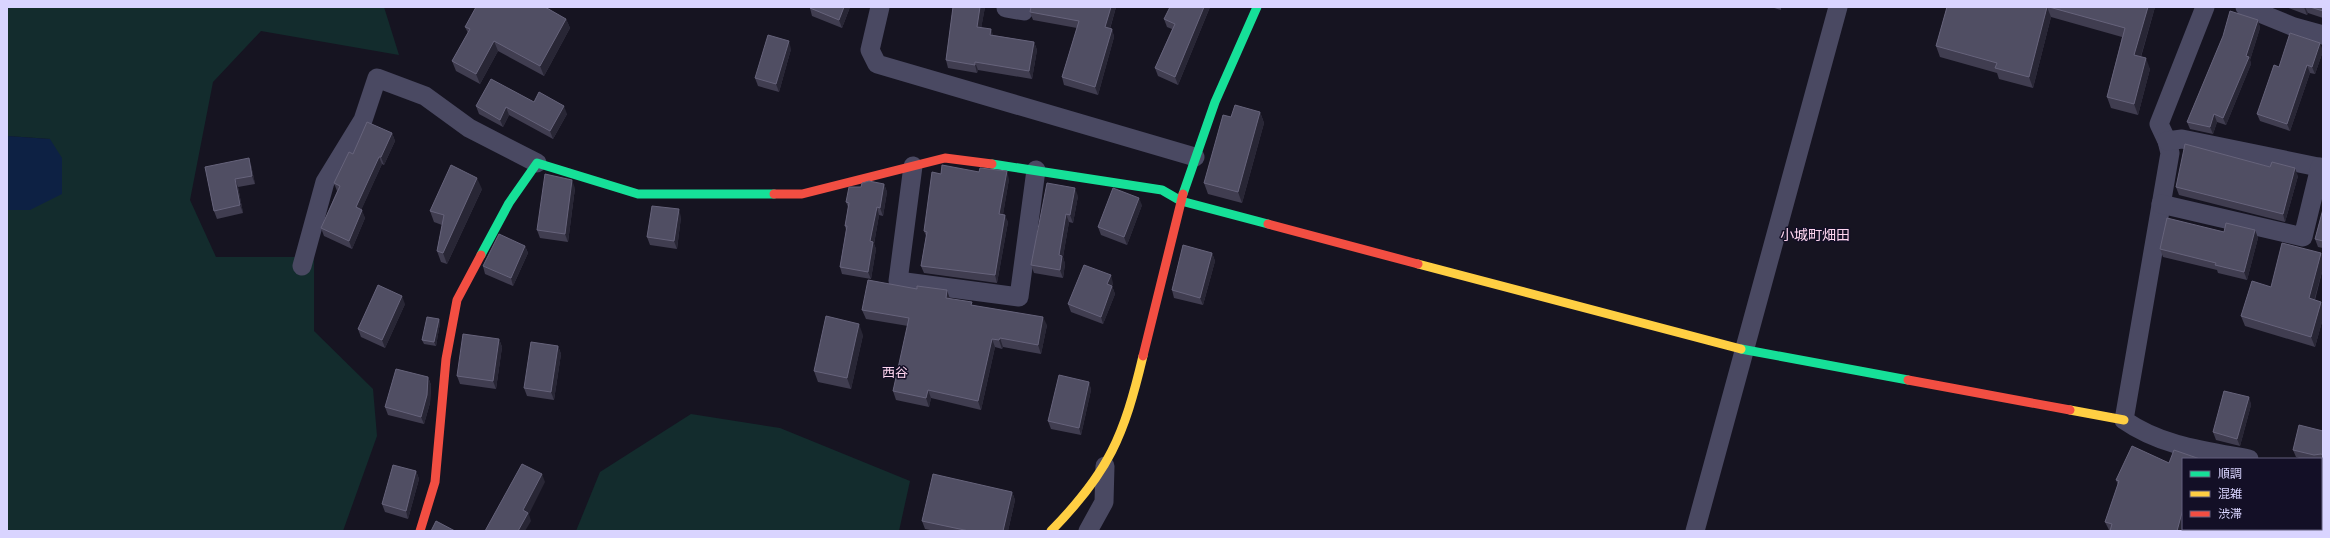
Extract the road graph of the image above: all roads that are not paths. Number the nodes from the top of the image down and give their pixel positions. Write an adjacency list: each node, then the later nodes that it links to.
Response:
1 (880, 7): 10 (street)
2 (1025, 7): 7 (street)
3 (1257, 7): 10 (street)
4 (1838, 7): 18 (street)
5 (2205, 7): 9 (street)
6 (2245, 7): 8 (street)
7 (1006, 8)
8 (2323, 35)
9 (2167, 141): 13 (street); 16 (street)
10 (1195, 156): 15 (street)
11 (537, 163): 12 (street); 17 (street); 22 (street)
12 (913, 166): 14 (street); 14 (street)
13 (2321, 168): 16 (street)
14 (1036, 170): 15 (street)
15 (1181, 201): 18 (street); 21 (street)
16 (2161, 204): 19 (street)
17 (302, 266)
18 (1743, 350): 19 (street); 25 (street)
19 (2124, 420): 20 (street)
20 (2230, 457)
21 (1106, 466): 23 (street); 24 (street)
22 (420, 531)
23 (1051, 531)
24 (1088, 531)
25 (1695, 531)

